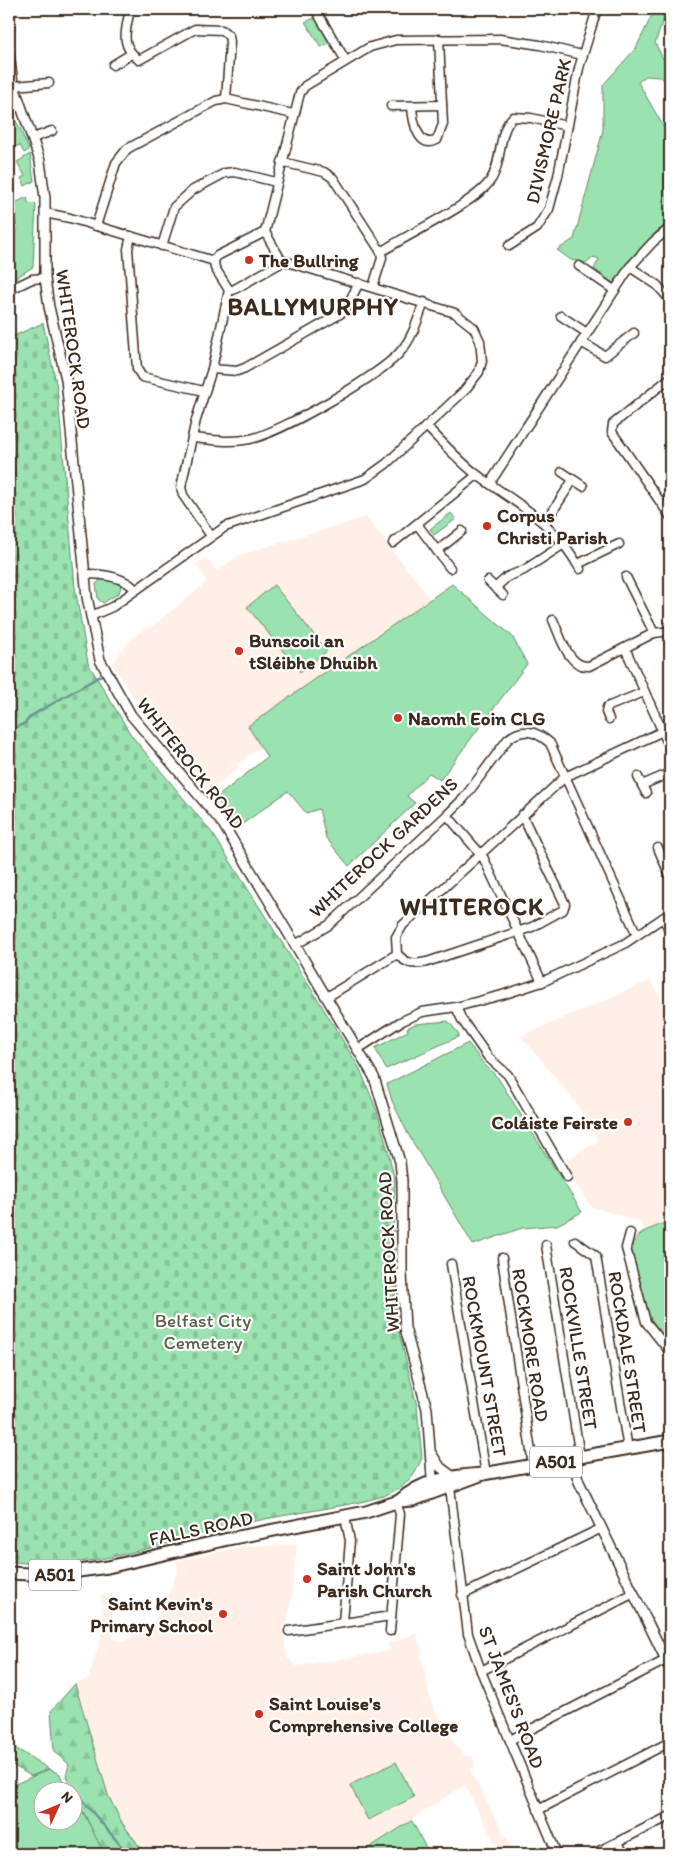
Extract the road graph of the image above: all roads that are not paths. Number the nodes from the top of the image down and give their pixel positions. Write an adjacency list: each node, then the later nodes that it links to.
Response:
1 (10, 9): 5 (street)
2 (130, 9): 8 (street)
3 (315, 9): 10 (street)
4 (597, 9): 9 (street, DIVISMORE PARK)
5 (9, 28)
6 (439, 39): 9 (street); 10 (street); 15 (street)
7 (9, 54): 13 (street, WHITEROCK ROAD)
8 (131, 54): 11 (street); 14 (street)
9 (582, 54): 21 (street, DIVISMORE PARK)
10 (346, 61): 20 (street)
11 (113, 65)
12 (49, 83): 13 (street)
13 (14, 86): 16 (street, WHITEROCK ROAD)
14 (226, 99): 20 (street); 27 (street)
15 (442, 105): 18 (street); 18 (street)
16 (20, 106): 19 (street); 23 (street, WHITEROCK ROAD)
17 (391, 106): 18 (street)
18 (412, 107)
19 (9, 111)
20 (293, 114): 24 (street)
21 (567, 126): 32 (street, DIVISMORE PARK); 33 (street)
22 (52, 131): 23 (street)
23 (33, 138): 26 (street, WHITEROCK ROAD)
24 (282, 162): 25 (street); 33 (street)
25 (276, 182): 29 (street); 31 (street)
26 (45, 213): 27 (street); 38 (street, WHITEROCK ROAD)
27 (96, 226): 30 (street)
28 (670, 228): 37 (street)
29 (265, 232): 34 (street); 35 (street)
30 (131, 236): 31 (street); 52 (street)
31 (162, 246): 35 (street)
32 (509, 246)
33 (381, 252): 40 (street)
34 (281, 260): 39 (street); 42 (street)
35 (214, 261): 42 (street)
36 (579, 266): 43 (street)
37 (630, 267): 43 (street); 44 (street)
38 (45, 278): 41 (street); 70 (street, WHITEROCK ROAD)
39 (359, 283): 40 (street); 50 (street)
40 (373, 287): 45 (street)
41 (9, 290)
42 (229, 290): 50 (street)
43 (614, 290): 48 (street)
44 (670, 300)
45 (424, 302): 53 (street); 54 (street)
46 (561, 316): 48 (street)
47 (634, 332): 49 (street)
48 (587, 333): 49 (street)
49 (581, 342): 58 (street)
50 (212, 369): 52 (street)
51 (670, 378): 60 (street)
52 (204, 391): 54 (street)
53 (426, 426): 56 (street); 64 (street)
54 (193, 438): 64 (street)
55 (562, 472): 57 (street)
56 (477, 475): 58 (street); 62 (street)
57 (574, 480): 59 (street); 61 (street)
58 (490, 483): 61 (street)
59 (583, 486)
60 (670, 516)
61 (546, 523): 66 (street)
62 (417, 524): 65 (street); 68 (street)
63 (462, 531): 68 (street)
64 (211, 536): 74 (street)
65 (393, 543)
66 (564, 544): 67 (street); 73 (street)
67 (619, 544)
68 (437, 551): 69 (street)
69 (450, 568)
70 (85, 574): 74 (street); 76 (street, WHITEROCK ROAD)
71 (488, 581): 73 (street)
72 (620, 587): 79 (street)
73 (495, 588): 75 (street)
74 (135, 589): 76 (street)
75 (503, 595)
76 (91, 616): 99 (street, WHITEROCK ROAD)
77 (553, 620): 80 (street)
78 (670, 631): 79 (street)
79 (654, 633): 80 (street)
80 (625, 648): 81 (street)
81 (644, 692): 82 (street); 83 (street)
82 (609, 719)
83 (663, 731): 84 (street); 86 (street)
84 (670, 748)
85 (670, 773): 87 (street)
86 (565, 777): 88 (street, WHITEROCK GARDENS); 89 (street); 98 (street, WHITEROCK GARDENS)
87 (638, 777)
88 (447, 815): 91 (street); 99 (street, WHITEROCK GARDENS)
89 (522, 816): 91 (street); 97 (street)
90 (658, 848): 93 (street)
91 (481, 853): 97 (street); 100 (street)
92 (670, 853): 93 (street)
93 (662, 857): 94 (street)
94 (670, 876)
95 (667, 916): 96 (street); 98 (street)
96 (670, 930)
97 (520, 932): 100 (street); 101 (street)
98 (637, 935): 101 (street)
99 (295, 945): 102 (street, WHITEROCK ROAD)
100 (397, 954): 102 (street)
101 (542, 982): 103 (street)
102 (327, 998): 104 (street, WHITEROCK ROAD)
103 (456, 1007): 104 (street); 105 (street)
104 (358, 1049): 114 (street, WHITEROCK ROAD)
105 (567, 1177)
106 (630, 1233): 111 (street)
107 (575, 1241): 113 (street, ROCKDALE STREET)
108 (546, 1245): 115 (street, ROCKVILLE STREET)
109 (502, 1258): 116 (street, ROCKMORE ROAD)
110 (451, 1264): 117 (street, ROCKMOUNT STREET)
111 (670, 1352)
112 (670, 1441): 113 (main road, FALLS ROAD / A501)
113 (628, 1449): 115 (main road, FALLS ROAD / A501)
114 (431, 1452): 118 (street); 119 (street, WHITEROCK ROAD)
115 (576, 1458): 116 (main road, FALLS ROAD / A501); 122 (street)
116 (534, 1465): 117 (main road, FALLS ROAD / A501)
117 (485, 1474): 118 (main road, FALLS ROAD / A501)
118 (451, 1481): 119 (main road, FALLS ROAD / A501); 125 (street, ST JAMES'S ROAD)
119 (434, 1487): 120 (main road, FALLS ROAD / A501)
120 (398, 1502): 121 (main road, FALLS ROAD / A501); 126 (street)
121 (345, 1517): 123 (main road, FALLS ROAD / A501); 127 (street)
122 (602, 1528): 124 (street); 125 (street)
123 (9, 1572)
124 (634, 1593): 130 (street); 131 (street)
125 (462, 1595): 131 (street, ST JAMES'S ROAD)
126 (391, 1616): 127 (street); 129 (street)
127 (343, 1622): 128 (street)
128 (289, 1631)
129 (390, 1631)
130 (668, 1664): 132 (street)
131 (481, 1671): 132 (street, ST JAMES'S ROAD)
132 (510, 1740): 134 (street, ST JAMES'S ROAD)
133 (670, 1742): 134 (street)
134 (538, 1810): 137 (street, ST JAMES'S ROAD)
135 (670, 1816): 136 (street)
136 (618, 1842): 138 (street); 139 (street)
137 (557, 1854)
138 (593, 1854)
139 (624, 1854)

